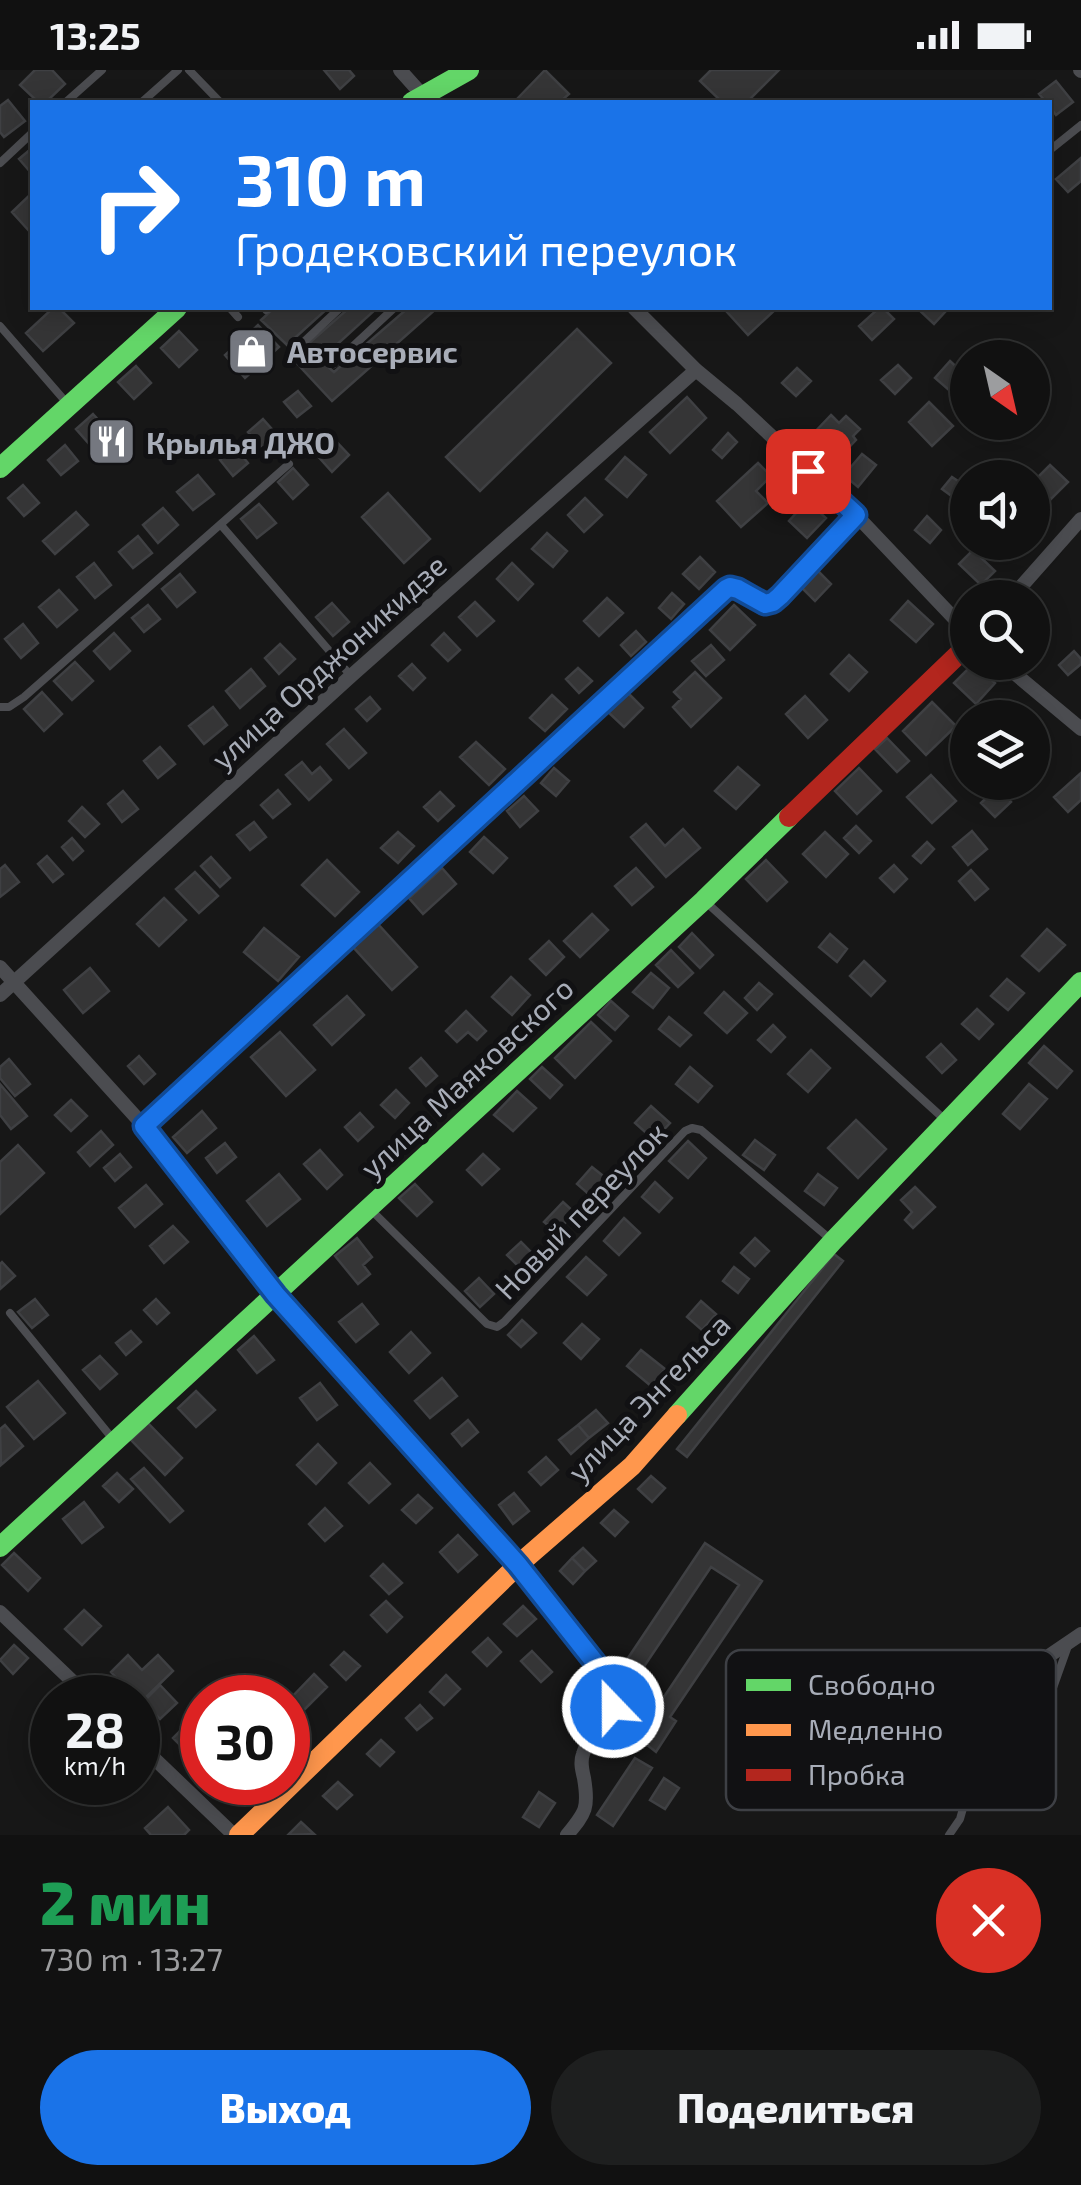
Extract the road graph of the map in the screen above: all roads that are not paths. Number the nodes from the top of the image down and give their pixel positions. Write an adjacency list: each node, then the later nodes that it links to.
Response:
1 (102, 70): 6 (lane)
2 (178, 70): 7 (lane)
3 (189, 70): 8 (lane)
4 (400, 70): 9 (street)
5 (470, 70): 9 (main road)
6 (68, 100)
7 (144, 100)
8 (218, 100)
9 (421, 100)
10 (1081, 125): 12 (lane)
11 (30, 136): 13 (lane)
12 (1052, 148)
13 (0, 163)
14 (175, 310): 24 (main road)
15 (232, 310): 19 (lane)
16 (338, 310): 21 (lane)
17 (392, 310): 22 (lane)
18 (636, 310): 23 (street)
19 (238, 316)
20 (0, 326): 24 (lane)
21 (292, 352)
22 (334, 364)
23 (696, 370): 27 (street); 33 (street, улица Орджоникидзе)
24 (69, 406): 26 (main road)
25 (289, 464): 29 (lane)
26 (0, 468)
27 (856, 515): 31 (street); 43 (lane)
28 (1081, 519): 30 (street)
29 (222, 525): 33 (lane); 35 (lane)
30 (1027, 580)
31 (950, 614)
32 (950, 662): 37 (main road, улица Маяковского)
33 (352, 676): 39 (street, улица Орджоникидзе)
34 (1022, 680): 36 (street)
35 (0, 707)
36 (1081, 729)
37 (704, 900): 42 (lane); 44 (main road, улица Маяковского)
38 (0, 966): 39 (street)
39 (13, 982): 41 (street, улица Орджоникидзе); 43 (street)
40 (1081, 982): 42 (main road, улица Энгельса)
41 (0, 995)
42 (947, 1122): 45 (main road, улица Энгельса)
43 (144, 1126): 46 (street)
44 (369, 1208): 45 (lane, Новый переулок); 46 (main road, улица Маяковского)
45 (833, 1241): 50 (main road, улица Энгельса)
46 (276, 1295): 48 (main road, улица Маяковского); 50 (street)
47 (10, 1313): 48 (lane)
48 (115, 1442): 49 (main road, улица Маяковского)
49 (0, 1548)
50 (518, 1565): 57 (main road, улица Энгельса); 58 (street)
51 (0, 1612): 53 (street)
52 (1075, 1638): 54 (lane)
53 (66, 1675)
54 (1056, 1683)
55 (160, 1763): 57 (street)
56 (962, 1810): 59 (lane)
57 (237, 1835)
58 (567, 1835)
59 (949, 1835)

